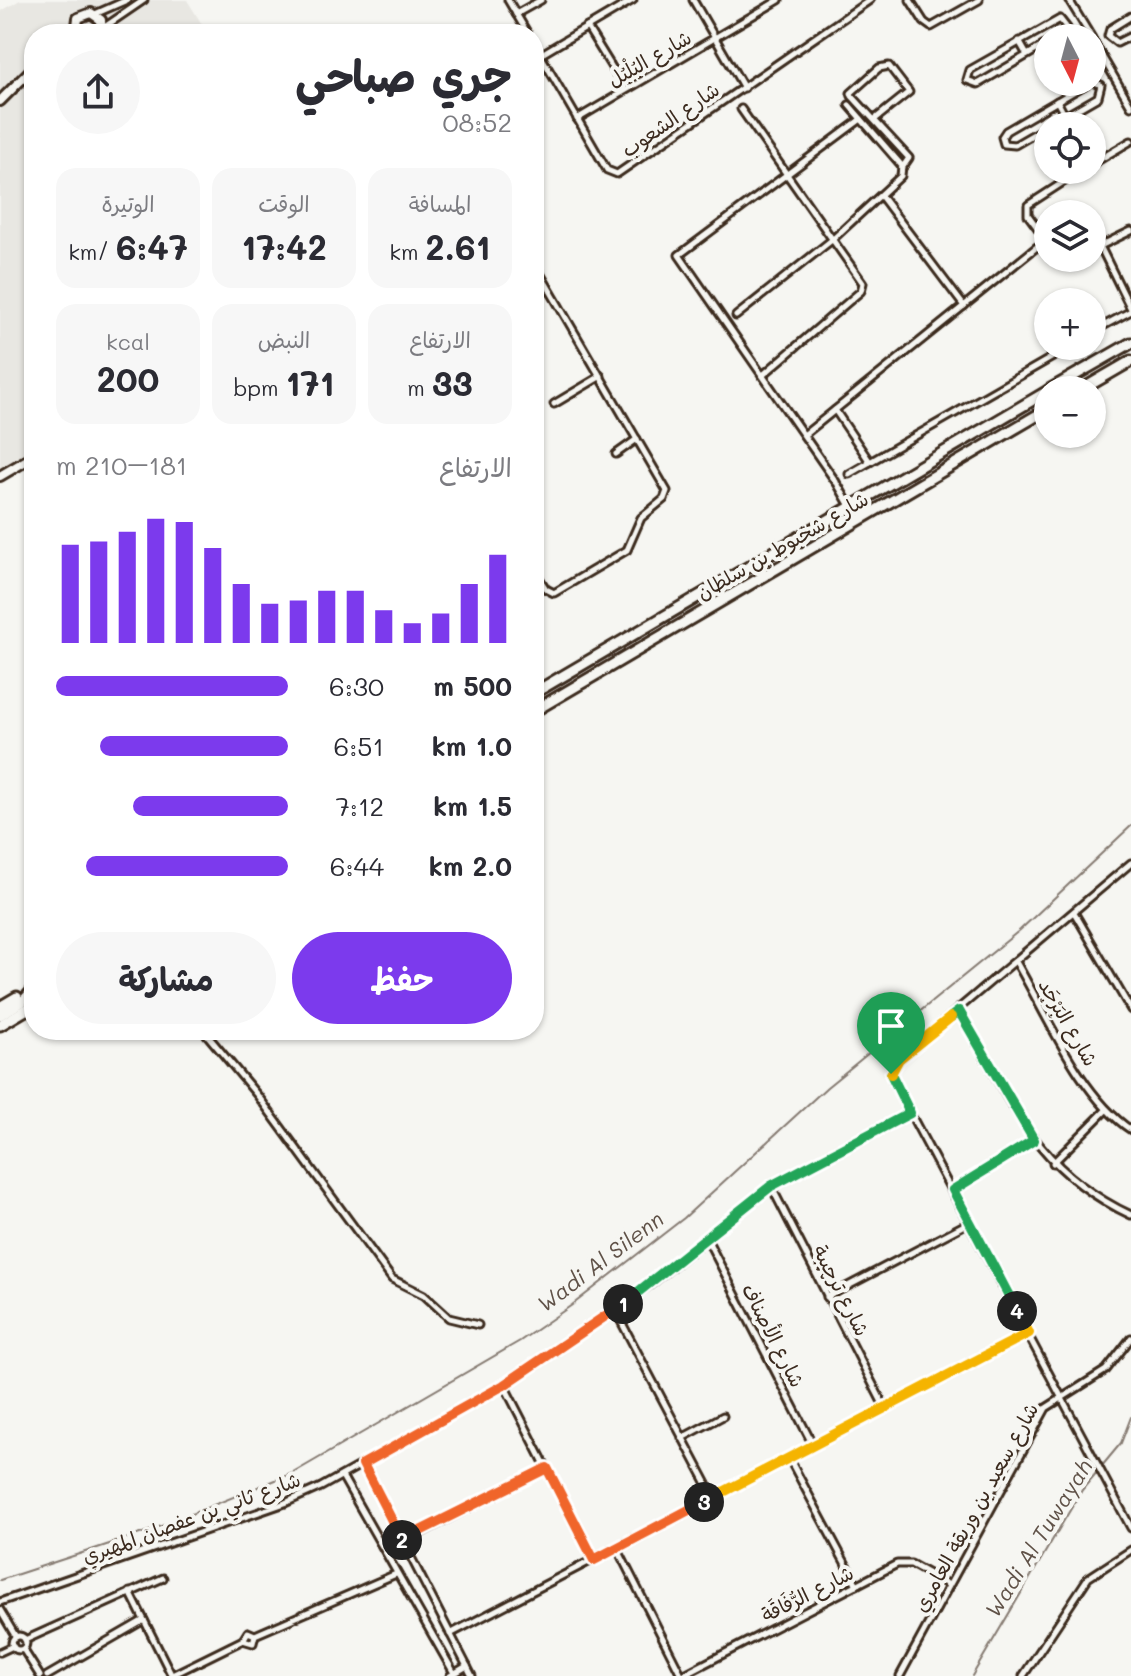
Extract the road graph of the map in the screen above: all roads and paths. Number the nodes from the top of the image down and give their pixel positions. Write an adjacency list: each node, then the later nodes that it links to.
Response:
1 (127, 0): 12 (street)
2 (144, 0): 19 (street)
3 (508, 0): 13 (street)
4 (541, 0): 13 (street)
5 (633, 0): 22 (street)
6 (693, 0): 24 (street)
7 (779, 0): 24 (street, شارع البُلْبُل)
8 (870, 0): 37 (street, شارع الشعوب)
9 (910, 0): 10 (street)
10 (979, 0)
11 (1069, 0): 14 (street)
12 (94, 14): 17 (street); 18 (street)
13 (516, 14): 20 (street)
14 (1078, 15): 16 (street); 21 (street)
15 (1131, 16): 25 (street)
16 (1065, 23): 26 (street)
17 (77, 24)
18 (101, 24)
19 (111, 24)
20 (522, 24)
21 (1083, 24)
22 (587, 27): 29 (street); 33 (street)
23 (1131, 36): 25 (street)
24 (715, 38): 37 (street); 49 (street, شارع البُلْبُل)
25 (1109, 39): 27 (street)
26 (1019, 41): 30 (street); 30 (street)
27 (1106, 41)
28 (1034, 51): 30 (street)
29 (544, 53)
30 (1027, 55)
31 (544, 62): 49 (street, شارع الشعوب)
32 (1106, 62): 35 (street)
33 (616, 74)
34 (24, 75): 40 (street)
35 (1115, 78): 36 (street); 43 (street)
36 (1106, 82)
37 (744, 88): 49 (street, شارع الشعوب)
38 (1066, 96): 41 (street)
39 (1098, 96): 47 (street)
40 (0, 98)
41 (1057, 101): 45 (street); 46 (street)
42 (849, 105): 50 (street)
43 (1131, 106)
44 (741, 109): 56 (street)
45 (1038, 112)
46 (1063, 112)
47 (1072, 112)
48 (1034, 115): 52 (street)
49 (577, 119)
50 (861, 119): 55 (street); 56 (street)
51 (874, 120): 51 (street); 55 (street)
52 (1034, 134)
53 (1131, 141): 54 (street)
54 (1106, 156)
55 (902, 168): 58 (street)
56 (786, 173): 63 (street); 75 (street)
57 (1060, 184): 59 (street)
58 (881, 196): 63 (street); 68 (street)
59 (1036, 200)
60 (1034, 201): 61 (street)
61 (1034, 223)
62 (1131, 231): 64 (street)
63 (833, 239): 70 (street); 75 (street)
64 (1106, 243)
65 (1034, 249): 68 (street)
66 (1106, 258): 69 (street)
67 (544, 280): 76 (street)
68 (964, 306): 81 (street)
69 (1131, 310): 71 (street)
70 (736, 316)
71 (1106, 324)
72 (1131, 343): 77 (main road, شارع شخبوط بن سلطان)
73 (1048, 360): 87 (street)
74 (1131, 361): 78 (main road)
75 (763, 375): 83 (street)
76 (601, 376): 80 (street); 84 (street)
77 (1073, 376)
78 (1105, 376)
79 (1034, 399): 90 (main road, شارع شخبوط بن سلطان)
80 (554, 404)
81 (835, 410): 83 (street); 87 (street)
82 (1034, 417): 93 (main road, شارع شخبوط بن سلطان)
83 (804, 435): 90 (street)
84 (638, 438): 85 (street); 91 (street)
85 (616, 454)
86 (24, 462): 89 (street)
87 (870, 462): 88 (street)
88 (849, 474)
89 (0, 476)
90 (850, 507): 92 (main road, شارع شخبوط بن سلطان)
91 (544, 586)
92 (544, 687)
93 (544, 705)
94 (1131, 863): 95 (street)
95 (1075, 914): 96 (street); 100 (street)
96 (1016, 962): 102 (street); 106 (street, شارع البَرْجَد)
97 (24, 994): 99 (main road)
98 (24, 1000): 103 (main road)
99 (0, 1007)
100 (1131, 1010)
101 (24, 1011): 104 (main road)
102 (959, 1011): 107 (street); 109 (street)
103 (0, 1015)
104 (0, 1025)
105 (211, 1040): 118 (street)
106 (1106, 1110): 108 (street, شارع البَرْجَد); 110 (street)
107 (910, 1113): 111 (street, شارع ثاني بن عفصان المهيري); 112 (street)
108 (1131, 1130)
109 (1034, 1140): 110 (street); 112 (street)
110 (1053, 1163): 113 (street)
111 (771, 1186): 115 (street, شارع ثاني بن عفصان المهيري); 116 (street, شارع ترچيبة)
112 (953, 1190): 114 (street)
113 (1131, 1215)
114 (970, 1222): 116 (street); 119 (street)
115 (707, 1239): 117 (street, شارع ثاني بن عفصان المهيري); 126 (street, شارع الأصناف)
116 (827, 1297): 123 (street, شارع ترچيبة)
117 (615, 1310): 121 (street, شارع ثاني بن عفصان المهيري); 125 (street)
118 (478, 1325)
119 (1029, 1333): 122 (street); 123 (street)
120 (1131, 1338): 122 (street, شارع سعيد بن وريقة العامري)
121 (504, 1385): 128 (street, شارع ثاني بن عفصان المهيري); 129 (street)
122 (1061, 1398): 132 (street); 141 (street, شارع سعيد بن وريقة العامري)
123 (885, 1408): 126 (street)
124 (723, 1416): 125 (street)
125 (682, 1438): 131 (street)
126 (813, 1445): 127 (street)
127 (789, 1458): 131 (street); 140 (street)
128 (363, 1464): 130 (street, شارع ثاني بن عفصان المهيري); 134 (street)
129 (547, 1468): 134 (street); 137 (street)
130 (342, 1476): 138 (street); 143 (street, شارع ثاني بن عفصان المهيري)
131 (714, 1497): 135 (street)
132 (1128, 1515): 133 (street)
133 (1131, 1528)
134 (403, 1542): 146 (street)
135 (617, 1548): 137 (street); 158 (street)
136 (1131, 1550): 160 (street)
137 (594, 1560): 146 (street)
138 (396, 1574): 153 (street); 156 (street)
139 (163, 1578): 142 (street)
140 (857, 1585): 141 (street, شارع الرُّفَاقَة); 158 (street, شارع الرُّفَاقَة)
141 (949, 1585): 159 (street, شارع سعيد بن وريقة العامري)
142 (130, 1592): 145 (street); 148 (street)
143 (0, 1602)
144 (0, 1610): 147 (street)
145 (144, 1620): 155 (street); 156 (street)
146 (450, 1634): 152 (street)
147 (16, 1637): 148 (street); 149 (street)
148 (25, 1640): 150 (street)
149 (13, 1646): 150 (street); 151 (street)
150 (23, 1649): 154 (street)
151 (0, 1652)
152 (467, 1666): 153 (street); 157 (street)
153 (452, 1675)
154 (40, 1676)
155 (47, 1676)
156 (172, 1676)
157 (472, 1676)
158 (682, 1676)
159 (900, 1676)
160 (1023, 1676)

